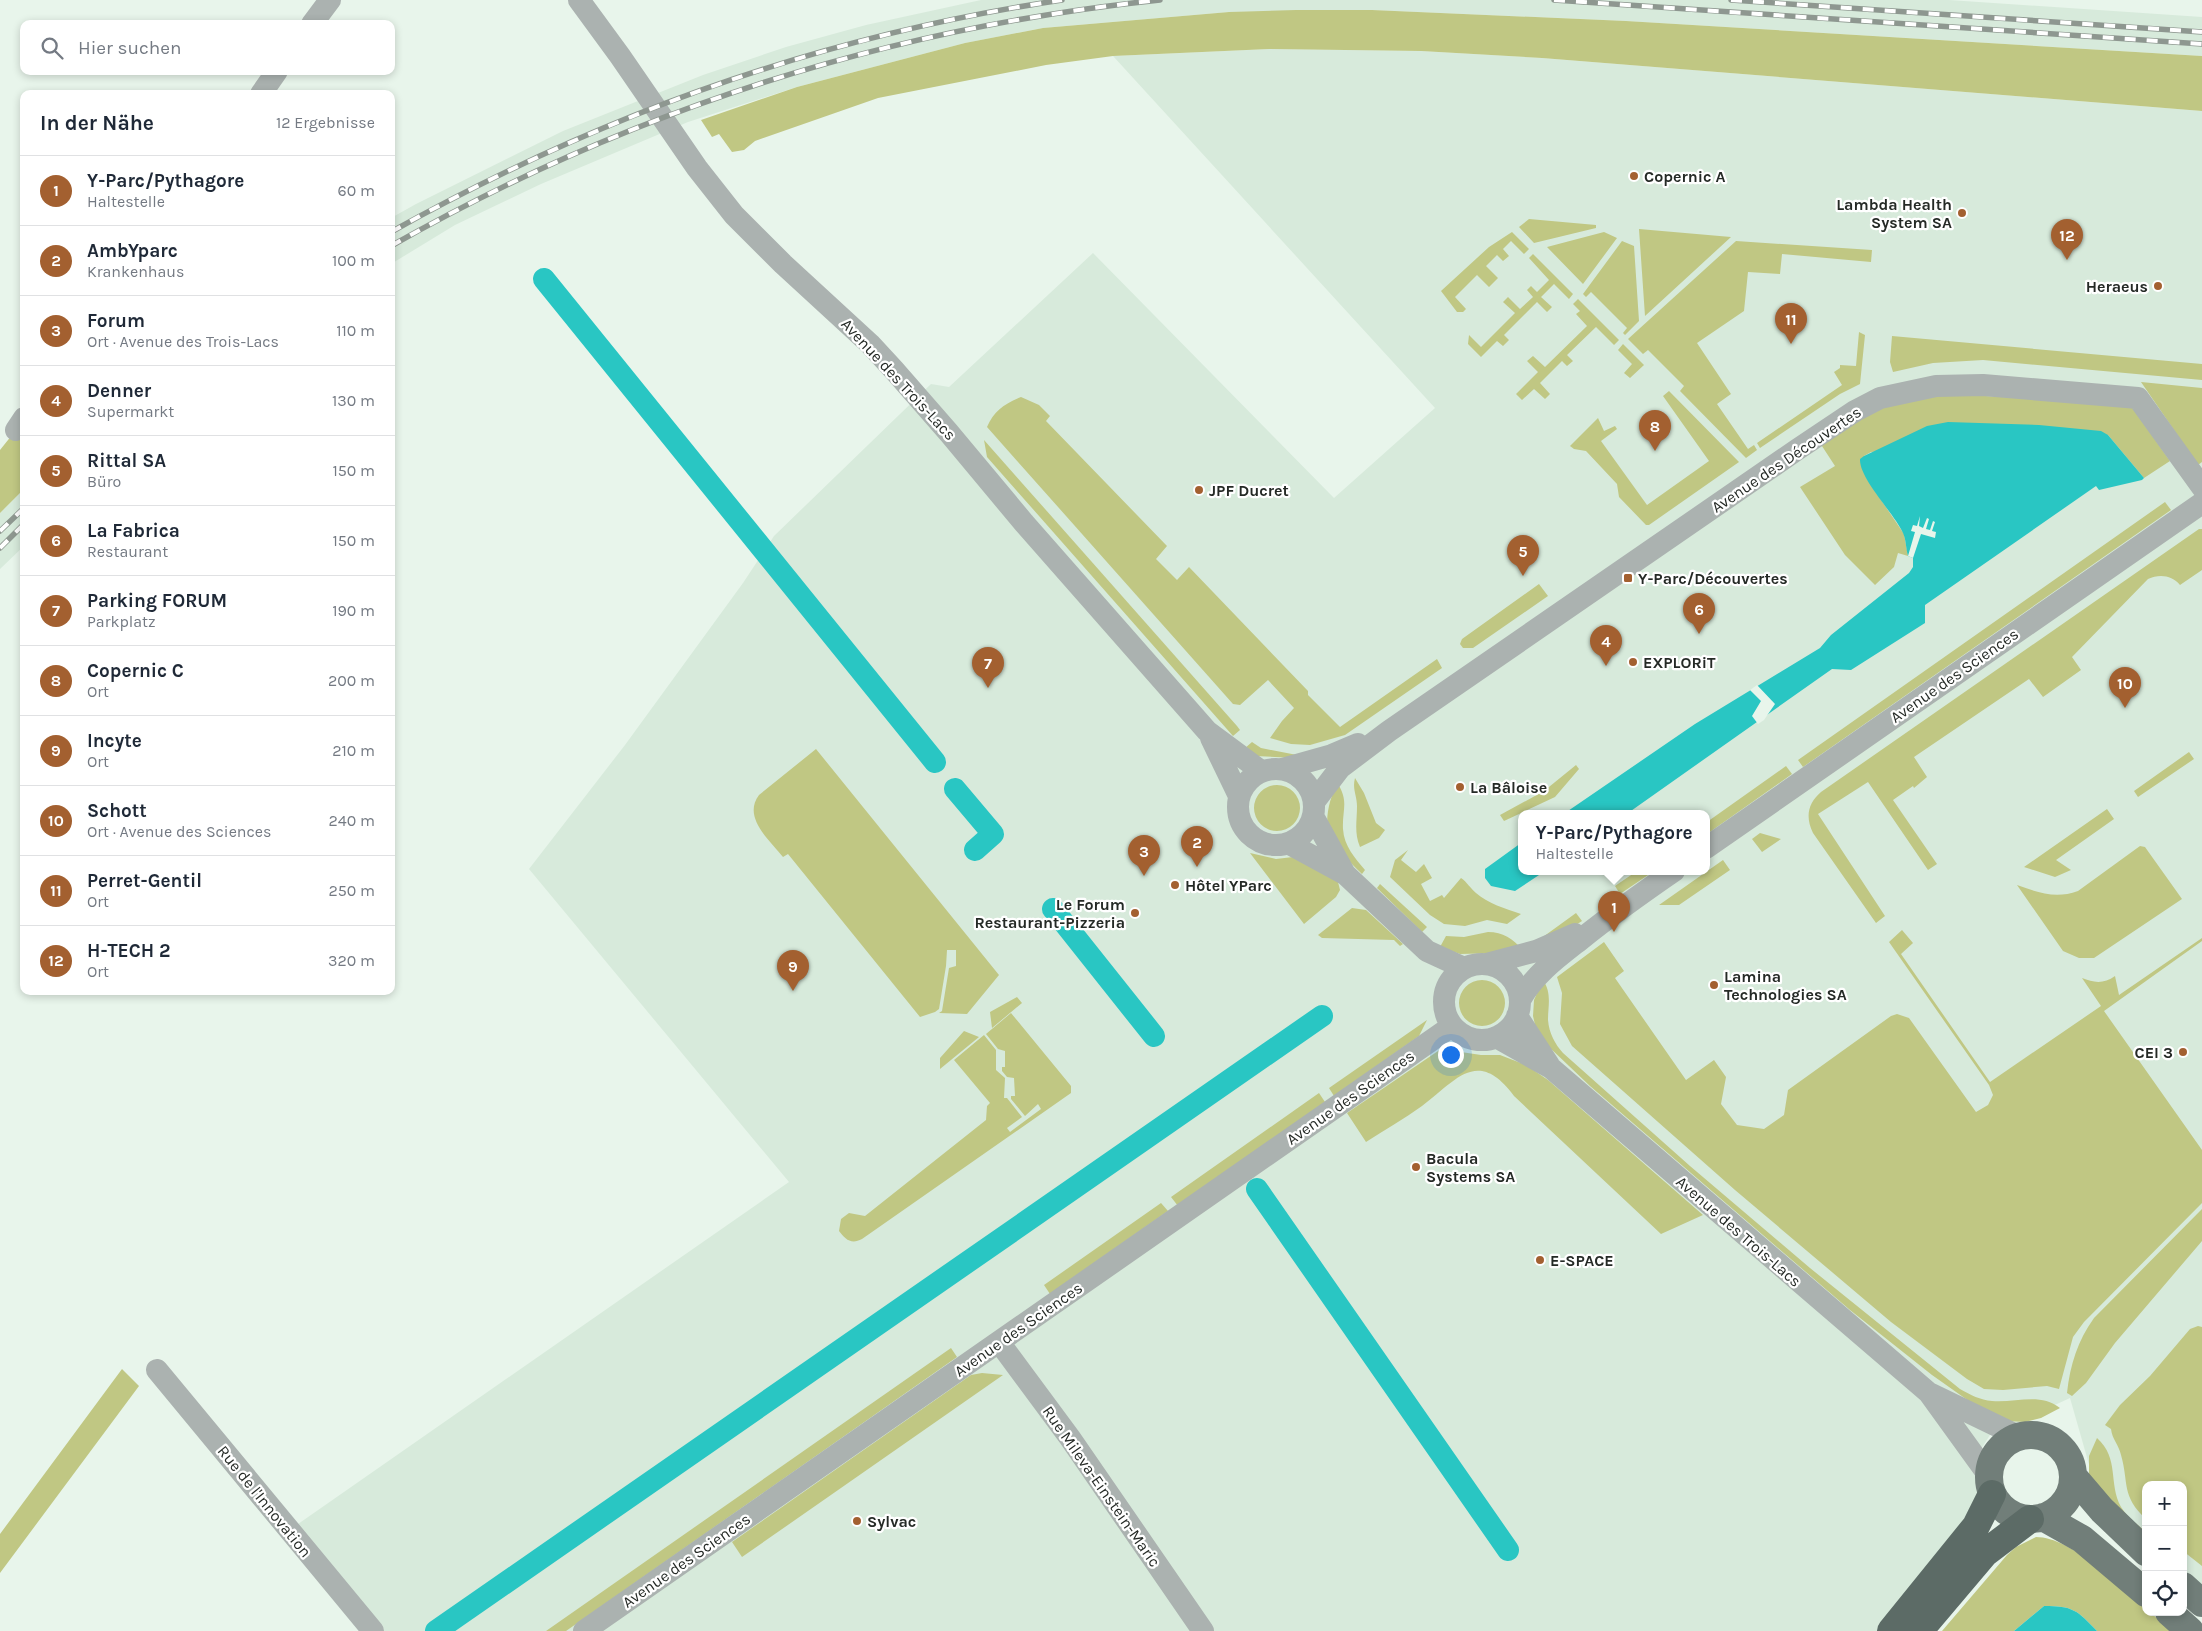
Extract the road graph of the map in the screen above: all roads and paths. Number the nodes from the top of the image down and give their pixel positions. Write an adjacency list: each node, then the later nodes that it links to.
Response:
1 (330, 0): 3 (street)
2 (579, 0): 8 (street, Avenue des Trois-Lacs)
3 (315, 20)
4 (274, 75): 5 (street)
5 (264, 90)
6 (2202, 487): 9 (street, Avenue des Découvertes)
7 (2202, 504): 14 (street, Avenue des Sciences)
8 (1207, 731): 10 (street, Avenue des Trois-Lacs); 11 (street, Avenue des Trois-Lacs)
9 (1389, 731): 10 (street, Avenue des Découvertes); 12 (street, Avenue des Découvertes)
10 (1272, 770): 11 (street); 12 (street)
11 (1239, 796): 13 (street)
12 (1314, 809): 13 (street); 15 (street)
13 (1288, 843): 15 (street)
14 (1710, 845)
15 (1346, 874): 18 (street)
16 (1668, 875): 17 (street)
17 (1611, 915): 19 (street); 22 (street)
18 (1427, 951): 20 (street); 21 (street)
19 (1487, 964): 20 (street); 22 (street)
20 (1464, 968): 21 (street)
21 (1443, 998): 23 (street)
22 (1519, 1008): 24 (street); 25 (street, Avenue des Trois-Lacs)
23 (1452, 1026): 24 (street); 26 (street, Avenue des Sciences)
24 (1496, 1037): 25 (street, Avenue des Trois-Lacs)
25 (1551, 1068): 28 (street, Avenue des Trois-Lacs)
26 (999, 1342): 39 (street, Avenue des Sciences); 40 (street, Rue Mileva-Einstein-Maric)
27 (157, 1370): 38 (street, Rue de l'Innovation)
28 (1929, 1394): 29 (street, Avenue des Trois-Lacs); 31 (street, Avenue des Trois-Lacs)
29 (2020, 1437): 30 (main road, Avenue des Trois-Lacs); 31 (main road)
30 (2073, 1476): 32 (main road); 33 (main road, Avenue des Trois-Lacs)
31 (1991, 1485): 32 (main road, Avenue des Trois-Lacs); 41 (highway)
32 (2037, 1518): 34 (main road, Avenue des Trois-Lacs); 42 (highway)
33 (2142, 1548)
34 (2142, 1590)
35 (2187, 1590): 36 (main road)
36 (2202, 1603)
37 (2173, 1616): 43 (main road)
38 (373, 1631)
39 (584, 1631)
40 (1203, 1631)
41 (1891, 1631)
42 (1919, 1631)
43 (2190, 1631)

